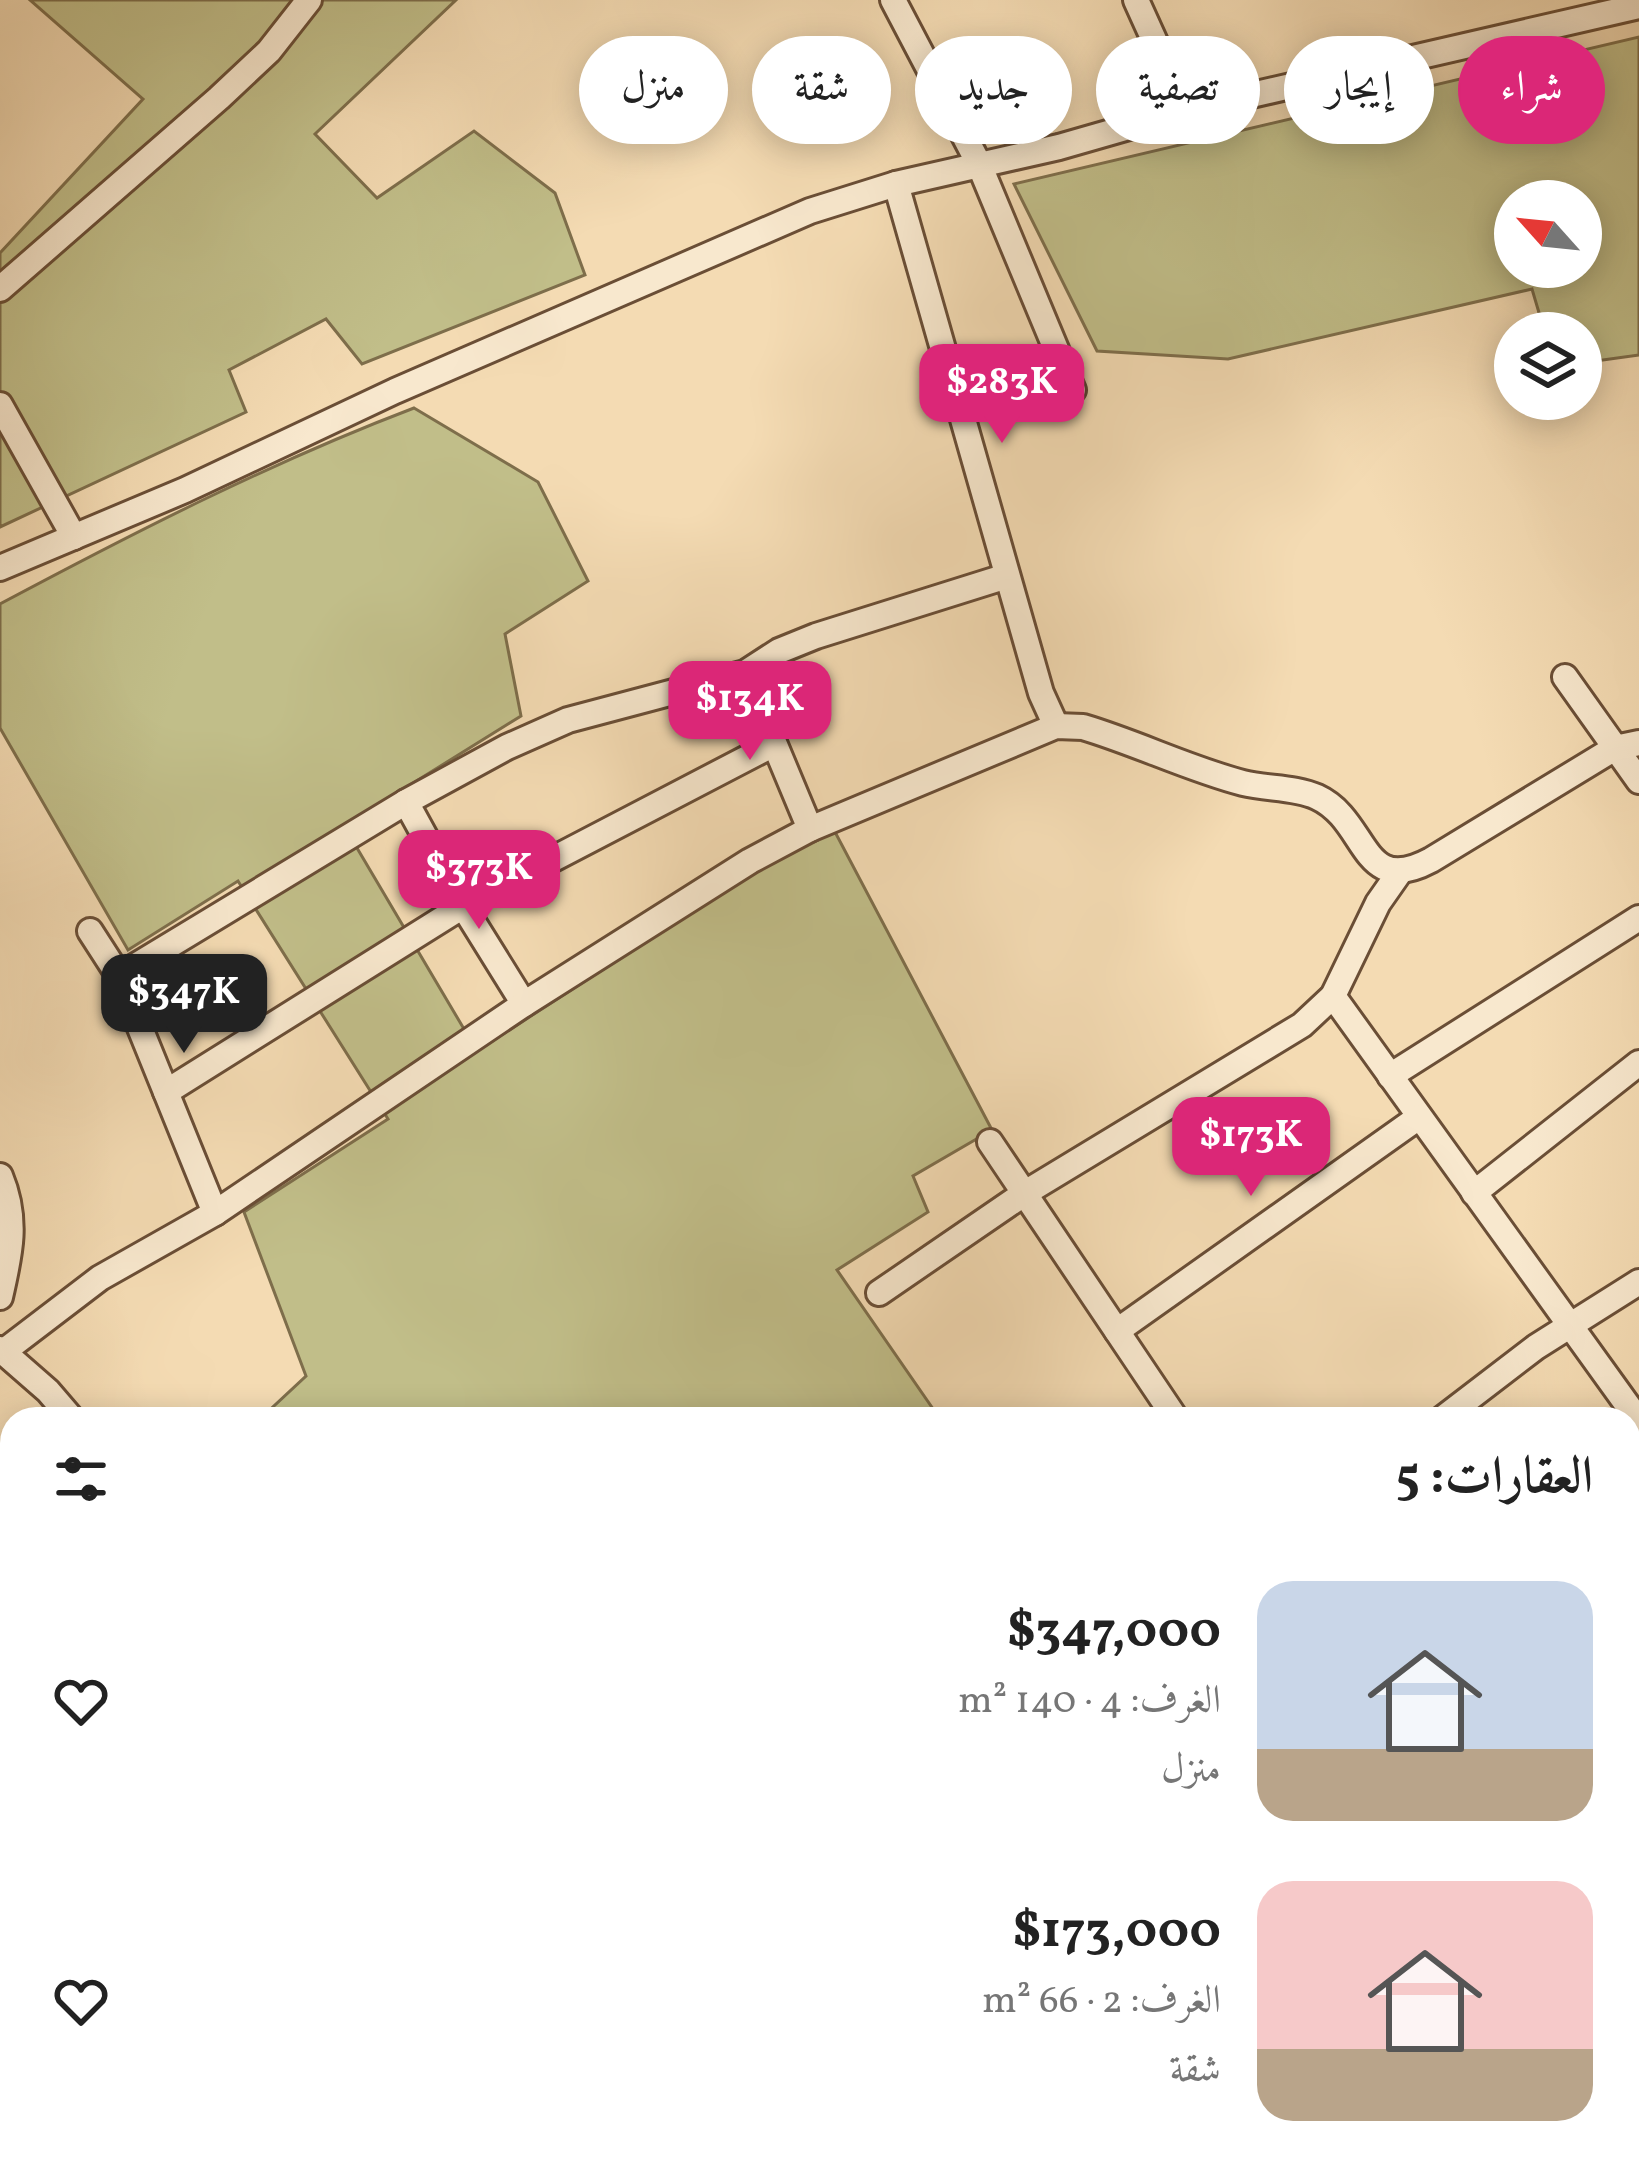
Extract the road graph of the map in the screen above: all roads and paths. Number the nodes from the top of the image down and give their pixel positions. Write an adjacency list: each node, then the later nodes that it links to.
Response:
1 (309, 0): 10 (street)
2 (893, 0): 8 (street)
3 (1136, 0): 5 (street)
4 (1639, 6): 6 (street)
5 (1152, 36)
6 (1260, 93)
7 (1096, 136): 8 (street)
8 (979, 164): 9 (street); 11 (street)
9 (896, 184): 13 (street); 15 (street)
10 (0, 289)
11 (1073, 390)
12 (0, 406): 13 (street)
13 (74, 537): 14 (street)
14 (0, 568)
15 (1007, 576): 16 (street); 18 (street)
16 (745, 673): 19 (street); 22 (street)
17 (1565, 677): 20 (street)
18 (1056, 726): 23 (street); 24 (street)
19 (774, 744): 23 (street); 25 (street)
20 (1627, 746): 21 (street); 24 (street)
21 (1639, 781)
22 (406, 802): 25 (street); 28 (street)
23 (809, 829): 30 (street)
24 (1399, 873): 29 (street)
25 (463, 907): 30 (street); 33 (street)
26 (1639, 918): 32 (street)
27 (90, 931): 28 (street)
28 (119, 976): 33 (street)
29 (1333, 996): 32 (street); 37 (street)
30 (524, 1004): 39 (street)
31 (1639, 1063): 38 (street)
32 (1390, 1076): 34 (street)
33 (166, 1091): 39 (street)
34 (1419, 1117): 38 (street); 44 (street)
35 (990, 1142): 37 (street)
36 (0, 1176): 42 (street)
37 (1024, 1193): 41 (street); 44 (street)
38 (1474, 1193): 43 (street)
39 (215, 1213): 45 (street)
40 (1639, 1282): 43 (street)
41 (879, 1293)
42 (0, 1297)
43 (1568, 1325): 48 (street); 49 (street)
44 (1117, 1331): 47 (street)
45 (2, 1350): 46 (street)
46 (62, 1407)
47 (1168, 1407)
48 (1458, 1407)
49 (1629, 1407)

